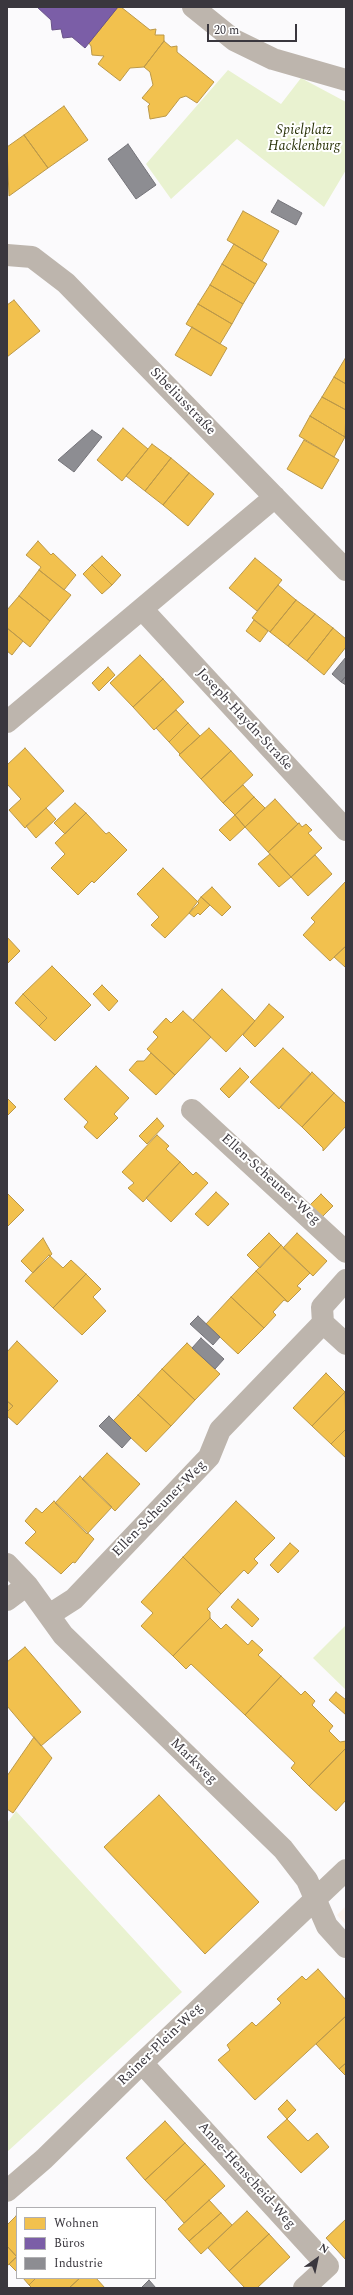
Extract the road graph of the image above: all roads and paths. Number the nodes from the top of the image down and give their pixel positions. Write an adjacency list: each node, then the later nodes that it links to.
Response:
1 (192, 7): 2 (street)
2 (346, 80)
3 (7, 255): 4 (street, Sibeliusstraße)
4 (275, 497): 5 (street, Sibeliusstraße); 6 (street)
5 (346, 570)
6 (142, 609): 7 (street); 8 (street, Joseph-Haydn-Straße)
7 (7, 722)
8 (346, 830)
9 (192, 1110): 10 (street, Ellen-Scheuner-Weg)
10 (346, 1252)
11 (346, 1280): 12 (street)
12 (323, 1323): 13 (street); 17 (street, Ellen-Scheuner-Weg)
13 (346, 1344)
14 (7, 1564): 15 (street, Markweg)
15 (27, 1584): 16 (street); 17 (street, Markweg)
16 (7, 1600)
17 (49, 1615): 19 (street, Markweg)
18 (346, 1870): 19 (street, Rainer-Plein-Weg)
19 (315, 1897): 20 (street, Markweg); 21 (street, Rainer-Plein-Weg)
20 (346, 1947)
21 (142, 2063): 22 (street, Rainer-Plein-Weg); 23 (street, Anne-Henscheid-Weg)
22 (7, 2191)
23 (304, 2288)

